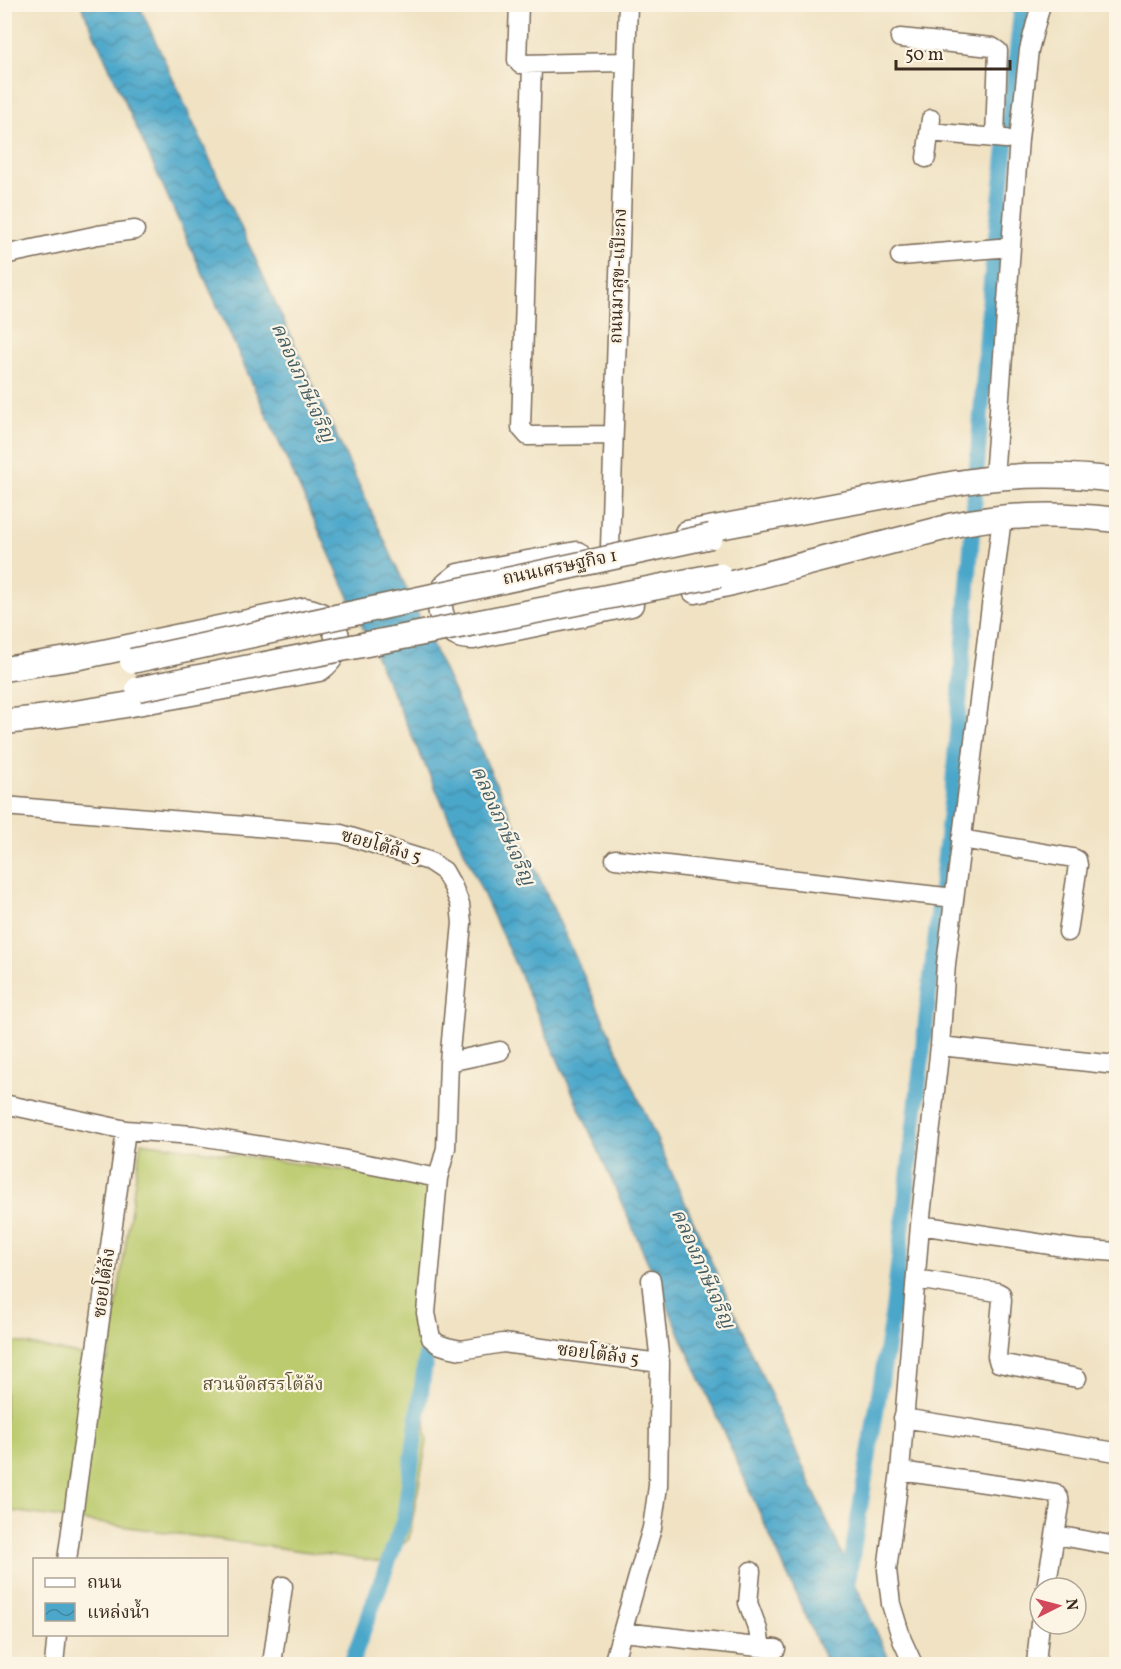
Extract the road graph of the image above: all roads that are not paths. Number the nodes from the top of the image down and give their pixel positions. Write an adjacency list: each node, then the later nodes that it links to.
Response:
1 (519, 4): 6 (street)
2 (628, 4): 5 (street, ถนนมาสุข-แป๊ะกง)
3 (1041, 4): 8 (street)
4 (900, 38): 7 (street)
5 (626, 62): 6 (street); 14 (street, ถนนมาสุข-แป๊ะกง)
6 (532, 65): 14 (street)
7 (995, 138): 8 (street); 9 (street)
8 (1019, 139): 11 (street)
9 (926, 158)
10 (135, 230): 12 (street)
11 (1011, 247): 13 (street); 15 (street)
12 (4, 255)
13 (900, 256)
14 (613, 435): 21 (street, ถนนมาสุข-แป๊ะกง)
15 (994, 478): 16 (main road, ถนนเศรษฐกิจ 1); 17 (main road, ถนนเศรษฐกิจ 1)
16 (1116, 480)
17 (956, 483): 21 (main road); 23 (main road, ถนนเศรษฐกิจ 1, bridge)
18 (1002, 518): 19 (main road, ถนนเศรษฐกิจ 1); 20 (main road, ถนนเศรษฐกิจ 1); 27 (street)
19 (1116, 520)
20 (963, 523): 21 (main road); 24 (main road, ถนนเศรษฐกิจ 1, bridge)
21 (610, 547)
22 (4, 669): 25 (main road)
23 (4, 682)
24 (4, 711)
25 (4, 722)
26 (4, 806): 33 (street, ซอยโต้ล้ง 5)
27 (961, 839): 29 (street); 30 (street)
28 (615, 860): 29 (street)
29 (954, 898): 31 (street)
30 (1068, 932)
31 (940, 1046): 34 (street); 38 (street)
32 (500, 1051): 33 (street)
33 (449, 1062): 37 (street, ซอยโต้ล้ง 5)
34 (1116, 1065)
35 (4, 1104): 36 (street)
36 (126, 1130): 37 (street); 49 (street, ซอยโต้ล้ง)
37 (438, 1178): 42 (street, ซอยโต้ล้ง 5)
38 (920, 1225): 39 (street); 40 (street)
39 (1116, 1252)
40 (916, 1279): 43 (street); 44 (street)
41 (651, 1280): 42 (street)
42 (660, 1363): 53 (street, ซอยโต้ล้ง 5)
43 (1077, 1378)
44 (903, 1418): 45 (street); 46 (street)
45 (1116, 1452)
46 (900, 1471): 47 (street); 59 (street)
47 (1056, 1535): 48 (street); 51 (street)
48 (1116, 1546)
49 (68, 1558)
50 (751, 1571): 53 (street)
51 (1048, 1576)
52 (283, 1586): 57 (street)
53 (623, 1632): 58 (street, ซอยโต้ล้ง 5)
54 (57, 1636): 56 (street)
55 (1039, 1636): 60 (street)
56 (54, 1665)
57 (272, 1665)
58 (613, 1665)
59 (914, 1665)
60 (1036, 1665)

